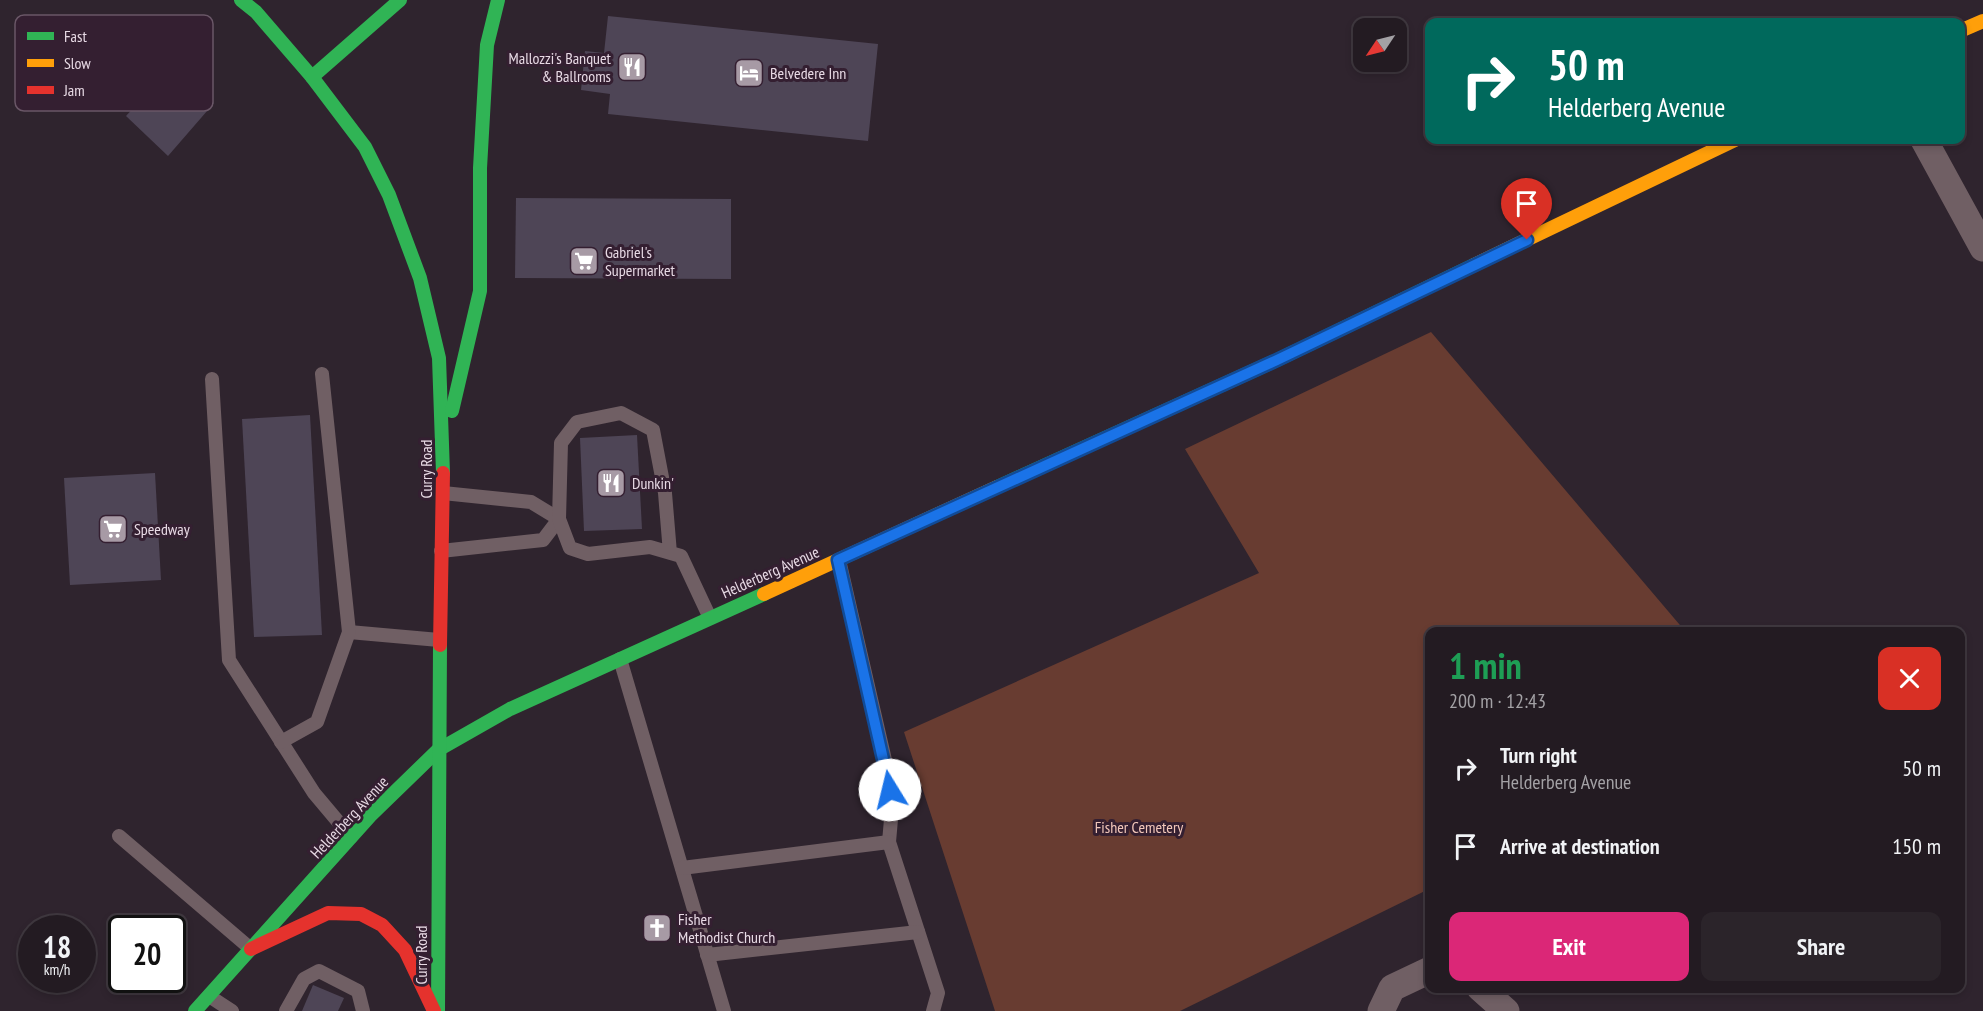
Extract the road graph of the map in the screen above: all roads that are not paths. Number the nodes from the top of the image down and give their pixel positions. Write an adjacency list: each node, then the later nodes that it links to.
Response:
1 (241, 0): 6 (main road, Curry Road)
2 (400, 0): 6 (main road)
3 (498, 0): 12 (main road)
4 (1983, 21): 5 (main road)
5 (1965, 29)
6 (312, 77): 12 (main road, Curry Road)
7 (1727, 144): 17 (main road, Helderberg Avenue)
8 (1926, 144): 9 (street)
9 (1983, 248)
10 (322, 374): 19 (lane)
11 (212, 379): 22 (lane)
12 (444, 448): 13 (main road, Curry Road)
13 (443, 493): 14 (lane); 15 (main road, Curry Road)
14 (559, 519): 15 (lane); 16 (lane); 16 (lane)
15 (441, 551): 20 (main road, Curry Road)
16 (670, 553): 18 (lane)
17 (838, 560): 18 (main road, Helderberg Avenue); 26 (lane)
18 (710, 618): 21 (main road, Helderberg Avenue)
19 (349, 632): 20 (lane); 22 (lane)
20 (439, 640): 23 (main road, Curry Road)
21 (620, 658): 23 (main road, Helderberg Avenue); 27 (lane)
22 (281, 742): 25 (lane)
23 (438, 750): 25 (main road, Helderberg Avenue); 38 (main road, Curry Road)
24 (119, 836): 29 (lane)
25 (351, 837): 29 (main road, Helderberg Avenue)
26 (889, 842): 27 (lane); 28 (lane)
27 (682, 868): 30 (lane)
28 (918, 932): 30 (lane); 40 (lane)
29 (250, 949): 33 (main road, Helderberg Avenue); 38 (main road)
30 (707, 955): 39 (lane)
31 (1425, 972): 41 (street)
32 (1486, 993): 42 (street)
33 (209, 996): 34 (main road, Helderberg Avenue); 35 (lane)
34 (195, 1011)
35 (232, 1011)
36 (286, 1011): 37 (lane)
37 (363, 1011)
38 (436, 1011)
39 (724, 1011)
40 (933, 1011)
41 (1381, 1011)
42 (1506, 1011)

